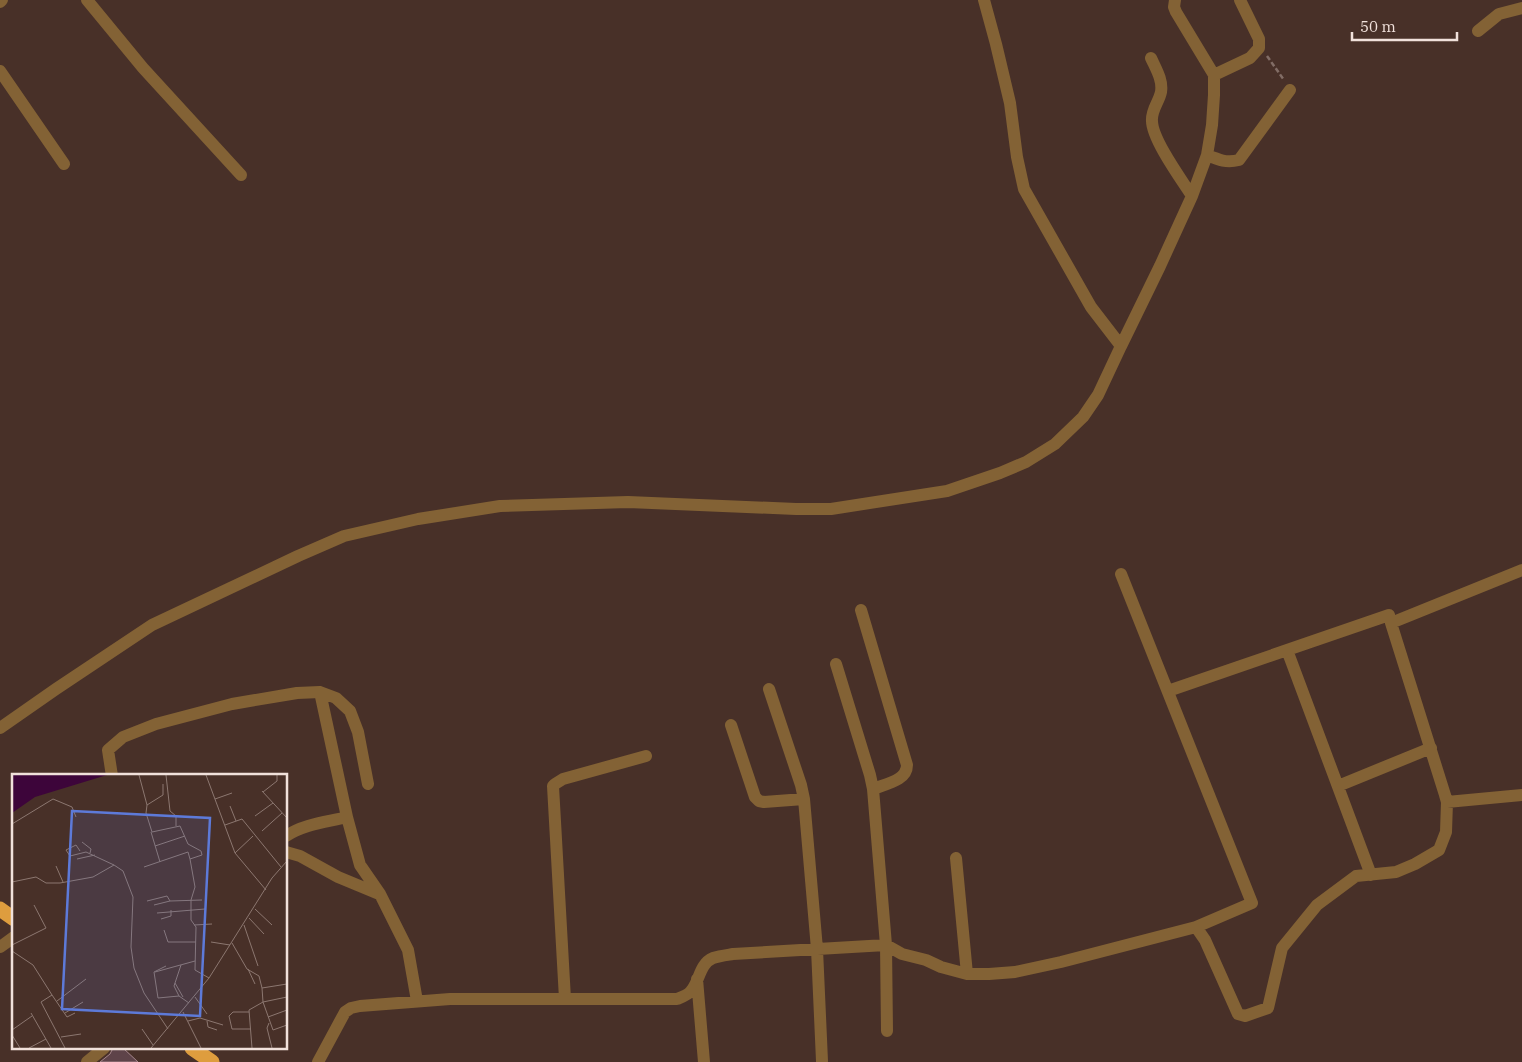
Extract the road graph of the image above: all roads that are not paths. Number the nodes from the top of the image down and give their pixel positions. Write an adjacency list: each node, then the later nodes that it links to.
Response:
1 (87, 0): 13 (street)
2 (984, 0): 15 (street)
3 (1174, 0): 9 (street)
4 (1240, 0): 9 (street)
5 (1522, 8): 6 (street)
6 (1478, 31)
7 (1151, 58): 14 (street)
8 (0, 71): 12 (street)
9 (1214, 75): 11 (street)
10 (1290, 90): 11 (street)
11 (1207, 155): 14 (street)
12 (64, 164)
13 (241, 174)
14 (1192, 196): 15 (street)
15 (1122, 346): 26 (street)
16 (1522, 570): 27 (street)
17 (1121, 574): 24 (street)
18 (861, 610): 32 (street)
19 (1389, 615): 20 (street)
20 (1287, 650): 24 (street); 31 (street)
21 (836, 664): 32 (street)
22 (769, 689): 34 (street)
23 (320, 692): 29 (street); 30 (street); 36 (street)
24 (1168, 692): 44 (street)
25 (731, 725): 34 (street)
26 (0, 728)
27 (1431, 748): 31 (street); 35 (street)
28 (646, 756): 51 (street)
29 (112, 774)
30 (368, 784)
31 (1338, 786): 40 (street)
32 (873, 789): 46 (street)
33 (1522, 795): 35 (street)
34 (804, 799): 48 (street)
35 (1447, 802): 40 (street)
36 (347, 817): 37 (street); 41 (street)
37 (288, 835)
38 (288, 853): 41 (street)
39 (956, 858): 49 (street)
40 (1371, 875): 44 (street)
41 (380, 894): 52 (street)
42 (0, 909): 43 (highway)
43 (12, 918)
44 (1196, 927): 49 (street)
45 (12, 938): 47 (street)
46 (886, 945): 48 (street); 49 (street); 53 (street)
47 (0, 947)
48 (817, 949): 50 (street); 56 (street)
49 (967, 974)
50 (697, 978): 51 (street); 60 (street)
51 (565, 999): 52 (street)
52 (417, 1002): 59 (street)
53 (887, 1031)
54 (102, 1050): 57 (street)
55 (195, 1050): 58 (highway)
56 (822, 1061)
57 (87, 1062)
58 (212, 1062)
59 (318, 1062)
60 (704, 1062)

